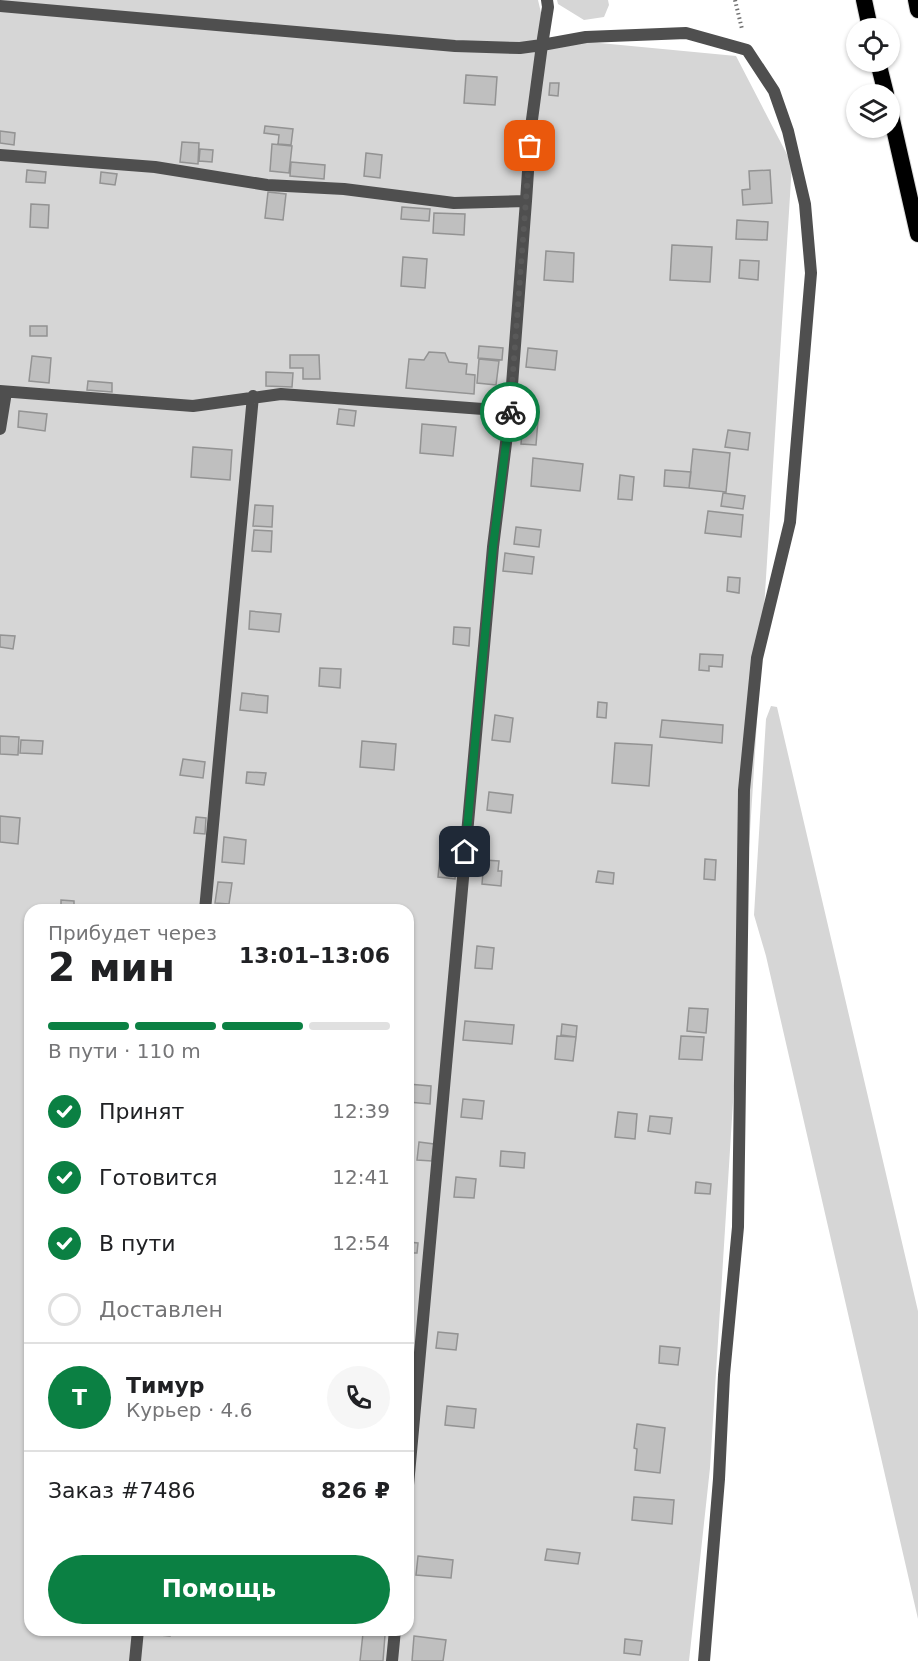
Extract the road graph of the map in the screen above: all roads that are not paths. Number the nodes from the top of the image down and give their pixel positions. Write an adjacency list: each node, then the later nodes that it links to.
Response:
1 (547, 0): 7 (lane)
2 (864, 0): 6 (highway)
3 (916, 0): 5 (highway)
4 (0, 6): 7 (lane)
5 (918, 10)
6 (868, 18)
7 (542, 45): 10 (lane); 22 (lane)
8 (896, 138): 11 (highway)
9 (0, 155): 10 (lane)
10 (526, 201): 14 (lane)
11 (918, 234)
12 (3, 392): 13 (lane); 15 (lane)
13 (253, 396): 14 (lane); 16 (lane)
14 (510, 411): 17 (lane)
15 (0, 429)
16 (206, 904)
17 (414, 1419)
18 (137, 1636): 20 (lane)
19 (394, 1636): 21 (lane)
20 (135, 1661)
21 (392, 1661)
22 (704, 1661)

